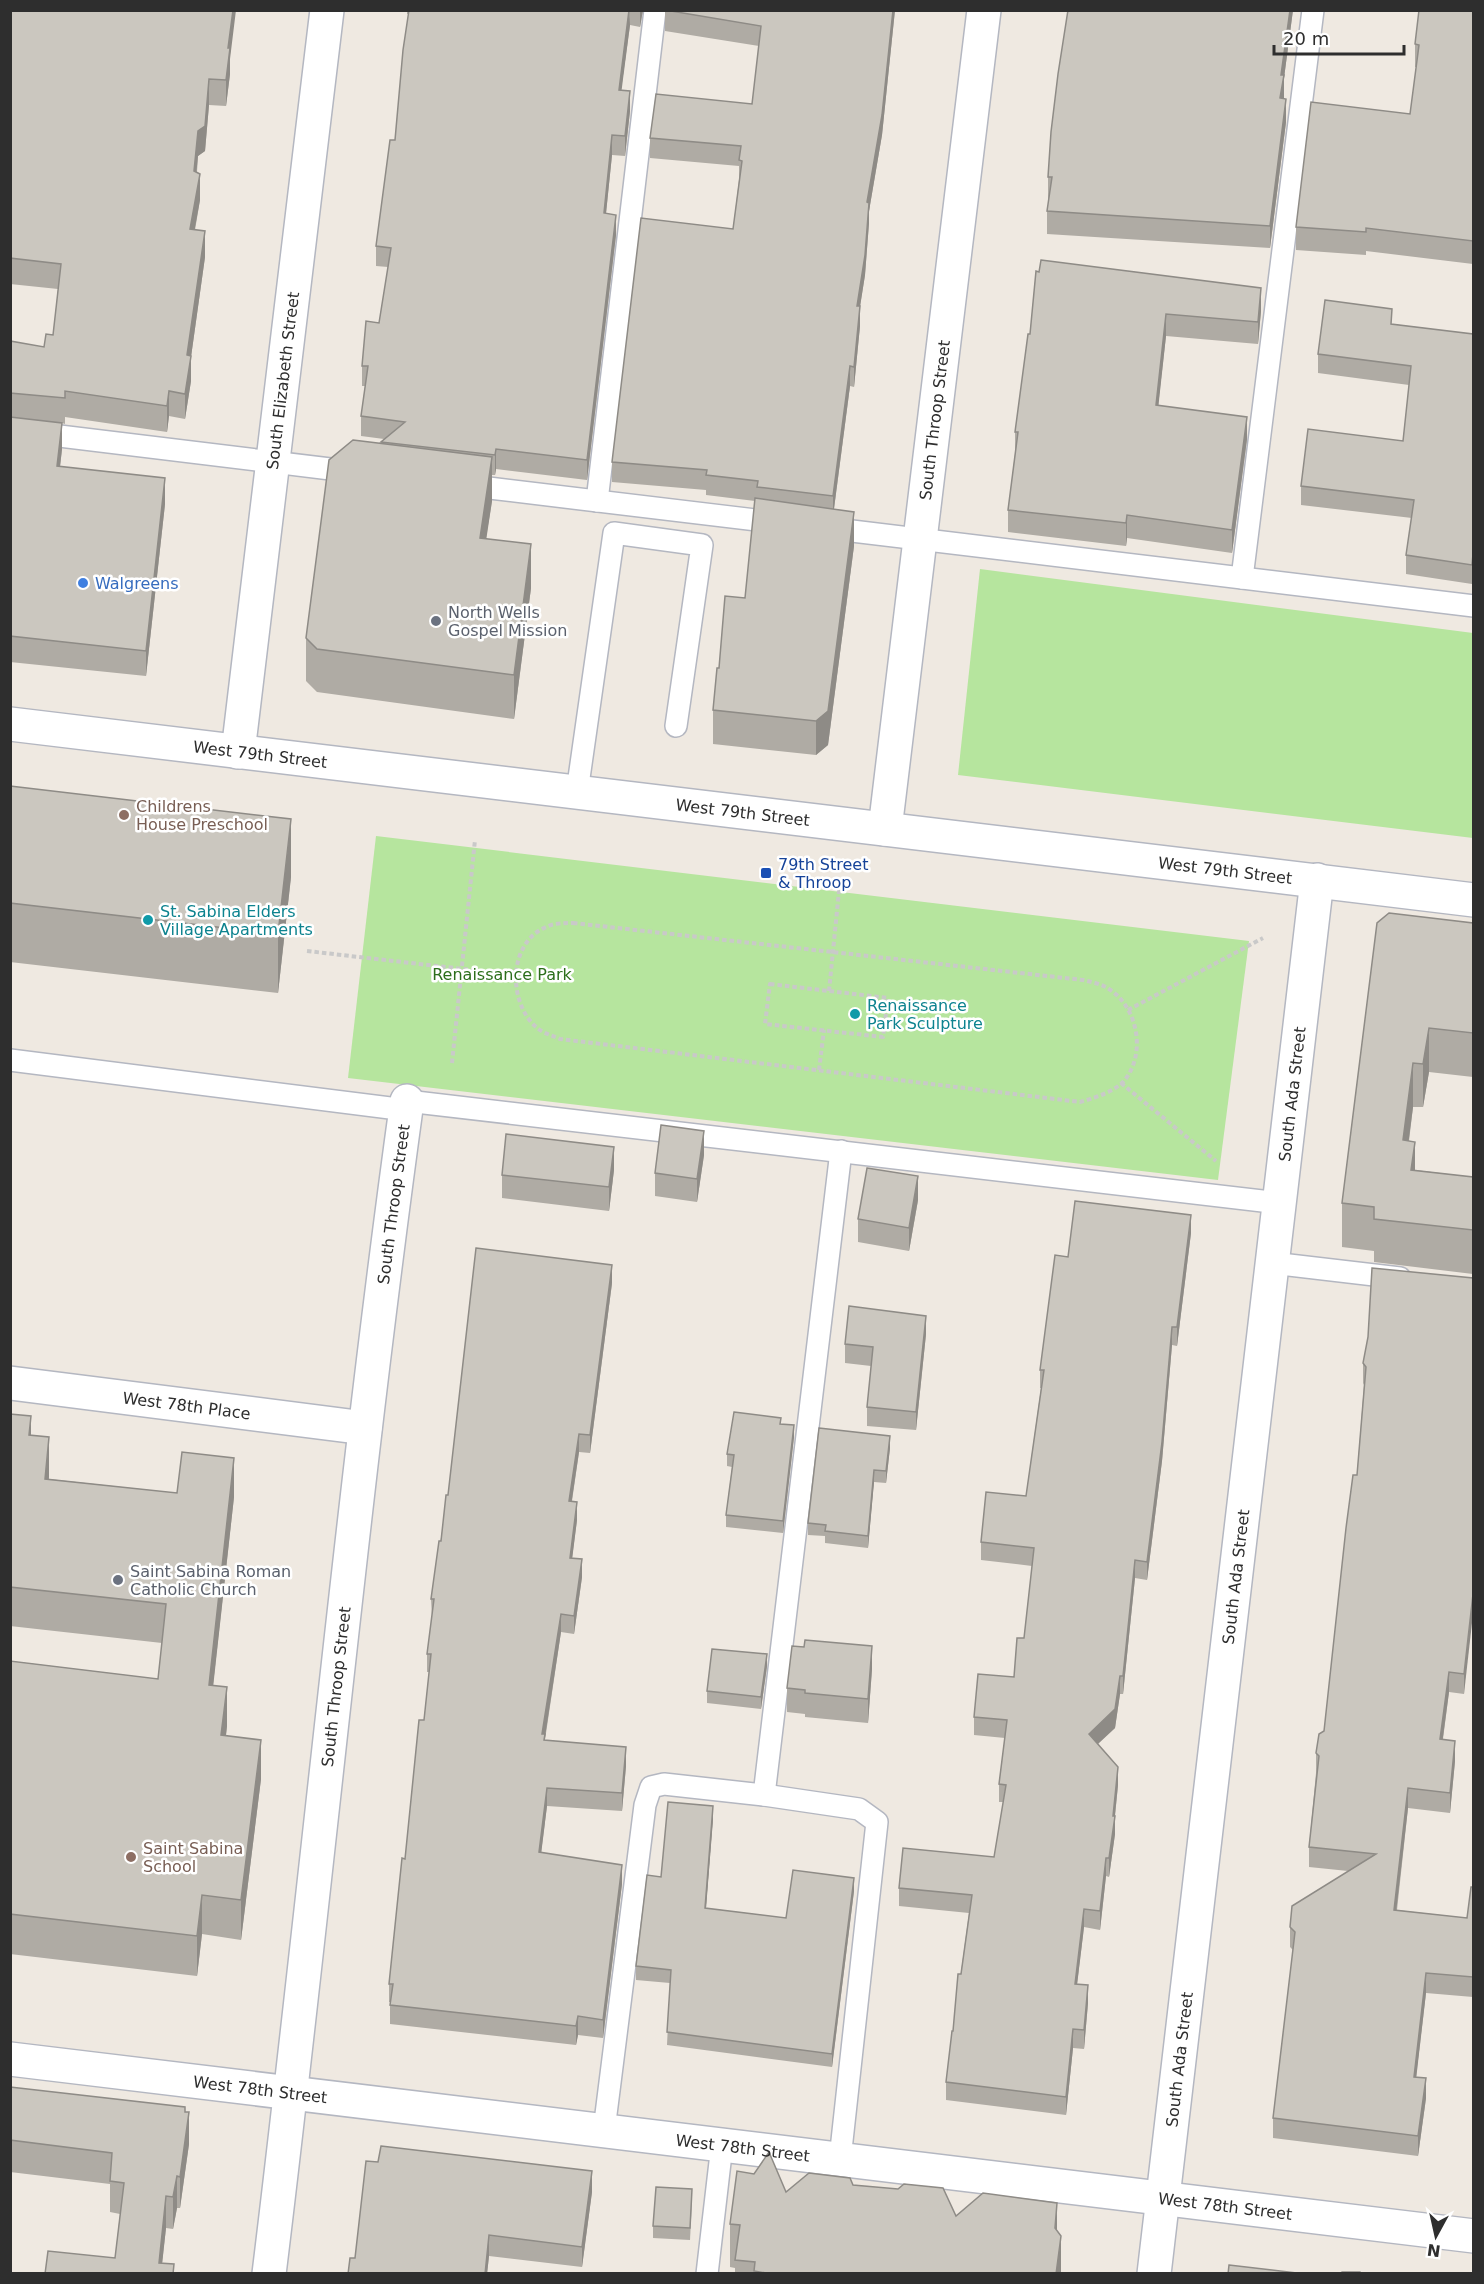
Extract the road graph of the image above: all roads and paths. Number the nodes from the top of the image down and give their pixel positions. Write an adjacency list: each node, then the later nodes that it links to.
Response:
1 (327, 10): 6 (street, South Elizabeth Street)
2 (655, 10): 9 (lane)
3 (984, 10): 10 (street, South Throop Street)
4 (1313, 10): 11 (lane)
5 (10, 430): 6 (lane)
6 (273, 462): 7 (lane); 15 (street, South Elizabeth Street)
7 (375, 474)
8 (445, 483): 9 (lane)
9 (597, 501): 10 (lane)
10 (920, 539): 11 (lane); 17 (street, South Throop Street)
11 (1242, 578): 12 (lane)
12 (1473, 606)
13 (10, 724): 15 (street, West 79th Street)
14 (676, 726): 16 (lane)
15 (238, 752): 16 (street, West 79th Street)
16 (577, 792): 17 (street, West 79th Street)
17 (885, 829): 19 (street, West 79th Street)
18 (475, 840): 25 (path)
19 (1317, 880): 21 (street, West 79th Street); 37 (street, South Ada Street)
20 (840, 881): 24 (path)
21 (1473, 900)
22 (1263, 938): 28 (path)
23 (307, 951): 25 (path)
24 (833, 952): 26 (path); 27 (path); 28 (path)
25 (462, 969): 26 (path); 31 (path)
26 (515, 975): 32 (path)
27 (829, 991): 29 (path); 29 (path)
28 (1128, 1010): 33 (path)
29 (824, 1030): 32 (path)
30 (10, 1060): 34 (lane)
31 (452, 1063)
32 (819, 1070): 33 (path)
33 (1121, 1083): 36 (path)
34 (407, 1105): 35 (lane); 41 (street, South Throop Street)
35 (841, 1151): 37 (lane); 42 (lane)
36 (1224, 1168)
37 (1279, 1203): 38 (street, South Ada Street)
38 (1272, 1263): 39 (lane); 48 (street, South Ada Street)
39 (1415, 1280)
40 (10, 1383): 41 (street, West 78th Place)
41 (365, 1428): 44 (street, South Throop Street)
42 (764, 1795): 45 (lane); 47 (lane)
43 (10, 2059): 44 (street, West 78th Street)
44 (291, 2093): 45 (street, West 78th Street); 50 (street, South Throop Street)
45 (604, 2130): 46 (street, West 78th Street)
46 (722, 2145): 47 (street, West 78th Street); 51 (lane)
47 (840, 2159): 48 (street, West 78th Street)
48 (1163, 2199): 49 (street, West 78th Street); 52 (street, South Ada Street)
49 (1473, 2236)
50 (269, 2274)
51 (707, 2274)
52 (1154, 2274)

